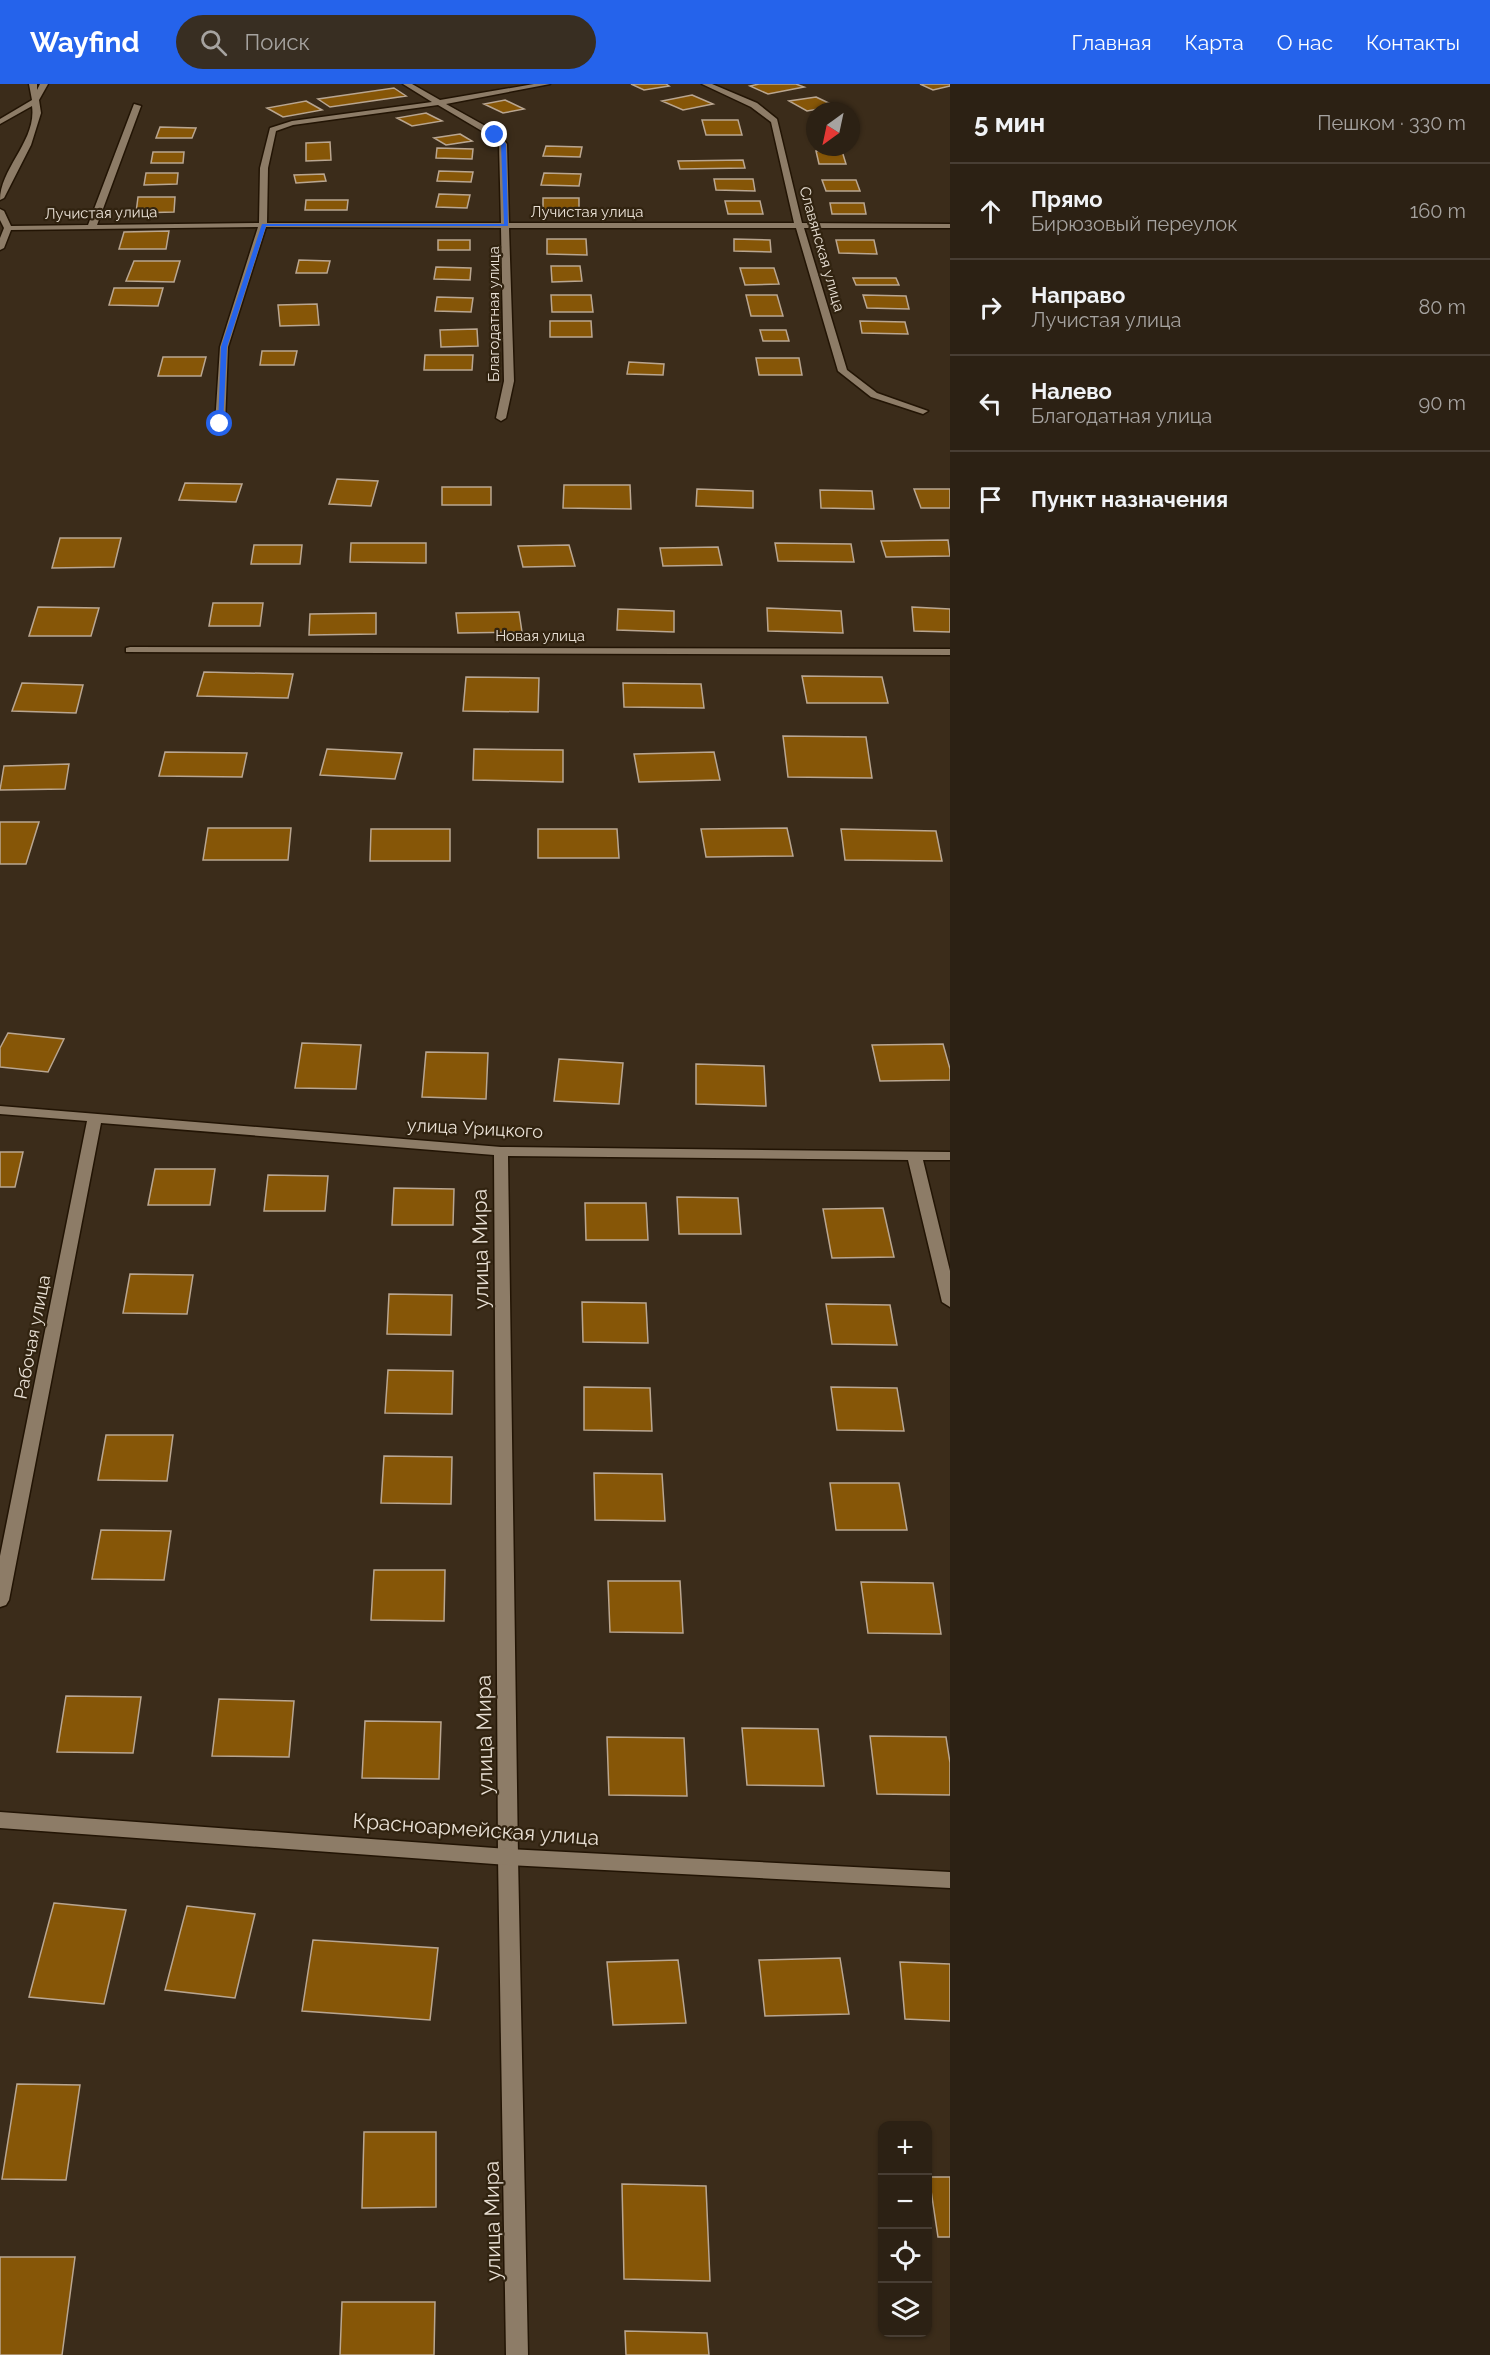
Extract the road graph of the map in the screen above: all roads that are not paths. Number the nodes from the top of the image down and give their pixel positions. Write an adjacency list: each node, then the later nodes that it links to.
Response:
1 (33, 84): 6 (street)
2 (44, 84): 6 (street)
3 (407, 84): 7 (street, Благодатная улица)
4 (546, 84): 7 (street)
5 (706, 84): 15 (street, Славянская улица)
6 (35, 100): 9 (street); 10 (street)
7 (438, 103): 12 (street); 13 (street, Благодатная улица)
8 (137, 106): 14 (street)
9 (0, 122)
10 (0, 198)
11 (0, 211): 17 (street)
12 (263, 225): 13 (street, Лучистая улица); 14 (street, Лучистая улица); 21 (street)
13 (507, 225): 15 (street, Лучистая улица); 20 (street, Благодатная улица)
14 (92, 226): 17 (street, Лучистая улица)
15 (799, 226): 16 (street, Лучистая улица); 19 (street, Славянская улица)
16 (950, 226)
17 (8, 228): 18 (street)
18 (0, 248)
19 (923, 411)
20 (501, 418)
21 (220, 424)
22 (130, 650): 23 (street, Новая улица)
23 (950, 652)
24 (0, 1110): 25 (street, улица Урицкого)
25 (95, 1118): 26 (street, улица Урицкого); 30 (street, Рабочая улица)
26 (501, 1151): 27 (street, улица Урицкого); 32 (street, улица Мира)
27 (914, 1155): 28 (street, улица Урицкого); 29 (street)
28 (950, 1156)
29 (950, 1302)
30 (0, 1600)
31 (0, 1820): 32 (street, Красноармейская улица)
32 (508, 1857): 33 (street, Красноармейская улица); 34 (street, улица Мира)
33 (950, 1880)
34 (517, 2355)

